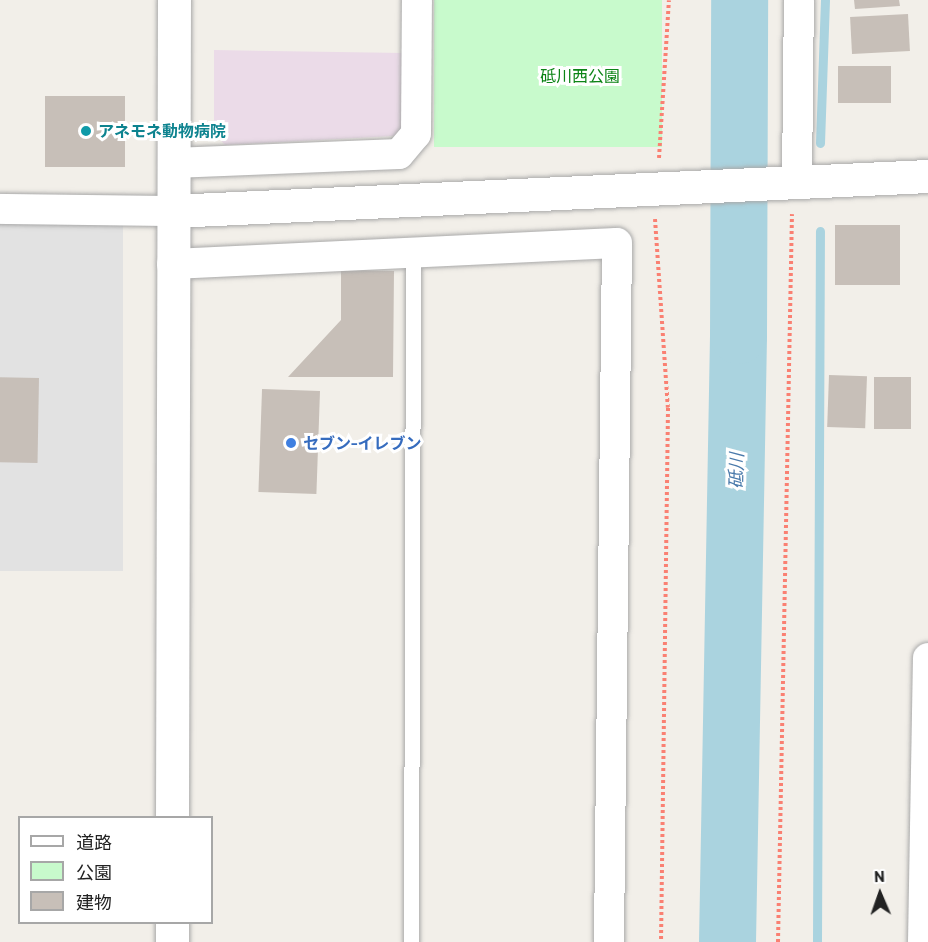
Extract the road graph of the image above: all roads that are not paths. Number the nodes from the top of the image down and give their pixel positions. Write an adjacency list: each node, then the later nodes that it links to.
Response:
1 (174, 0): 4 (street)
2 (417, 0): 4 (street)
3 (799, 0): 6 (street)
4 (173, 163): 8 (street)
5 (928, 176): 6 (street)
6 (789, 183): 8 (street)
7 (0, 209): 8 (street)
8 (172, 211): 10 (street)
9 (413, 254): 10 (street); 15 (lane); 16 (street)
10 (172, 264): 12 (street)
11 (928, 658): 17 (street)
12 (172, 816)
13 (172, 924): 14 (street)
14 (172, 942)
15 (411, 942)
16 (609, 942)
17 (923, 942)

